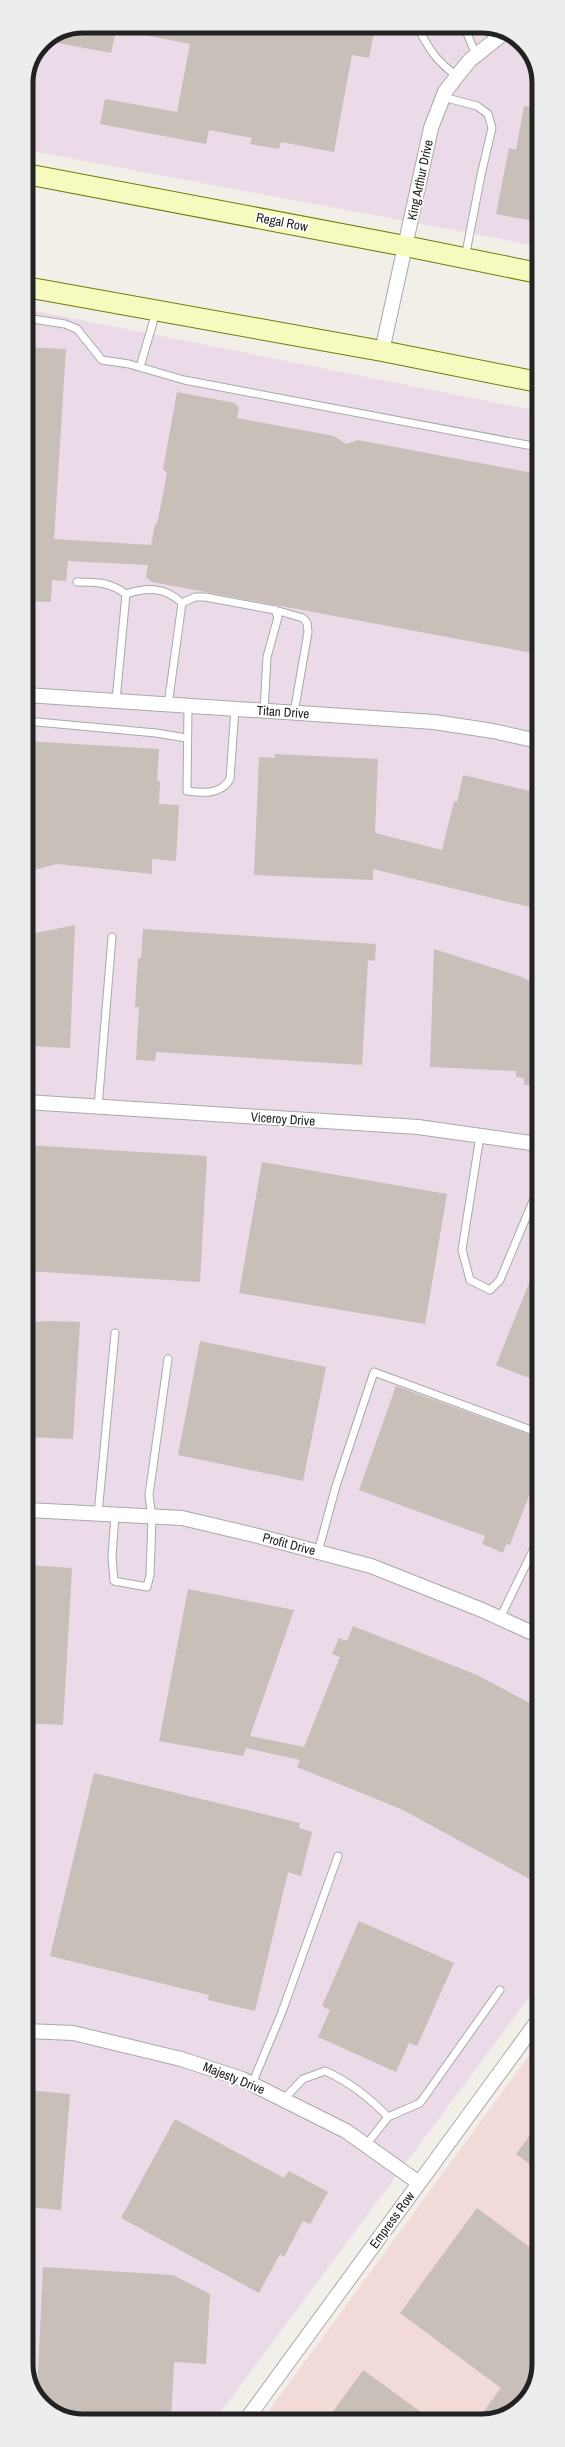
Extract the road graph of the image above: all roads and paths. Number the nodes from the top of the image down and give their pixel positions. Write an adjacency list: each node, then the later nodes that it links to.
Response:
1 (421, 33): 5 (lane)
2 (467, 33): 4 (lane)
3 (500, 37): 4 (street, King Arthur Drive)
4 (476, 55): 5 (street, King Arthur Drive)
5 (457, 76): 6 (street, King Arthur Drive)
6 (443, 97): 8 (street, King Arthur Drive); 9 (lane)
7 (33, 175): 8 (main road, Regal Row)
8 (406, 246): 9 (main road, Regal Row); 14 (street, King Arthur Drive)
9 (465, 258): 10 (main road, Regal Row)
10 (532, 272)
11 (33, 288): 12 (main road)
12 (157, 310): 14 (main road); 15 (lane)
13 (33, 319): 15 (lane)
14 (382, 351): 16 (main road)
15 (140, 367): 17 (lane)
16 (532, 381)
17 (532, 446)
18 (77, 582): 19 (lane)
19 (126, 594): 20 (lane); 23 (lane)
20 (182, 604): 21 (lane); 24 (lane)
21 (275, 610): 27 (lane); 28 (lane)
22 (33, 695): 23 (street, Titan Drive)
23 (116, 701): 24 (street, Titan Drive)
24 (168, 705): 25 (street, Titan Drive)
25 (188, 706): 26 (street, Titan Drive); 30 (lane)
26 (235, 709): 27 (street, Titan Drive); 30 (lane)
27 (264, 711): 28 (street, Titan Drive)
28 (294, 713): 31 (street, Titan Drive)
29 (33, 722): 30 (lane)
30 (186, 738)
31 (532, 740)
32 (112, 937): 34 (lane)
33 (33, 1102): 34 (street, Viceroy Drive)
34 (98, 1107): 35 (street, Viceroy Drive)
35 (480, 1136): 36 (street, Viceroy Drive); 37 (lane)
36 (532, 1143)
37 (532, 1203)
38 (115, 1333): 42 (lane)
39 (168, 1359): 44 (lane)
40 (532, 1430): 45 (lane)
41 (33, 1510): 42 (street, Profit Drive)
42 (98, 1514): 43 (street, Profit Drive)
43 (115, 1514): 44 (street, Profit Drive); 44 (lane)
44 (152, 1518): 45 (street, Profit Drive)
45 (318, 1552): 47 (street, Profit Drive)
46 (532, 1552): 47 (lane)
47 (500, 1618): 48 (street, Profit Drive)
48 (532, 1633)
49 (338, 1856): 53 (lane)
50 (500, 1990): 55 (lane)
51 (532, 2029): 57 (street, Empress Row)
52 (33, 2031): 53 (street, Majesty Drive)
53 (252, 2084): 54 (street, Majesty Drive)
54 (283, 2100): 55 (lane); 56 (street, Majesty Drive)
55 (388, 2117): 56 (lane)
56 (366, 2145): 57 (street, Majesty Drive)
57 (419, 2183): 58 (street, Empress Row)
58 (250, 2414)

